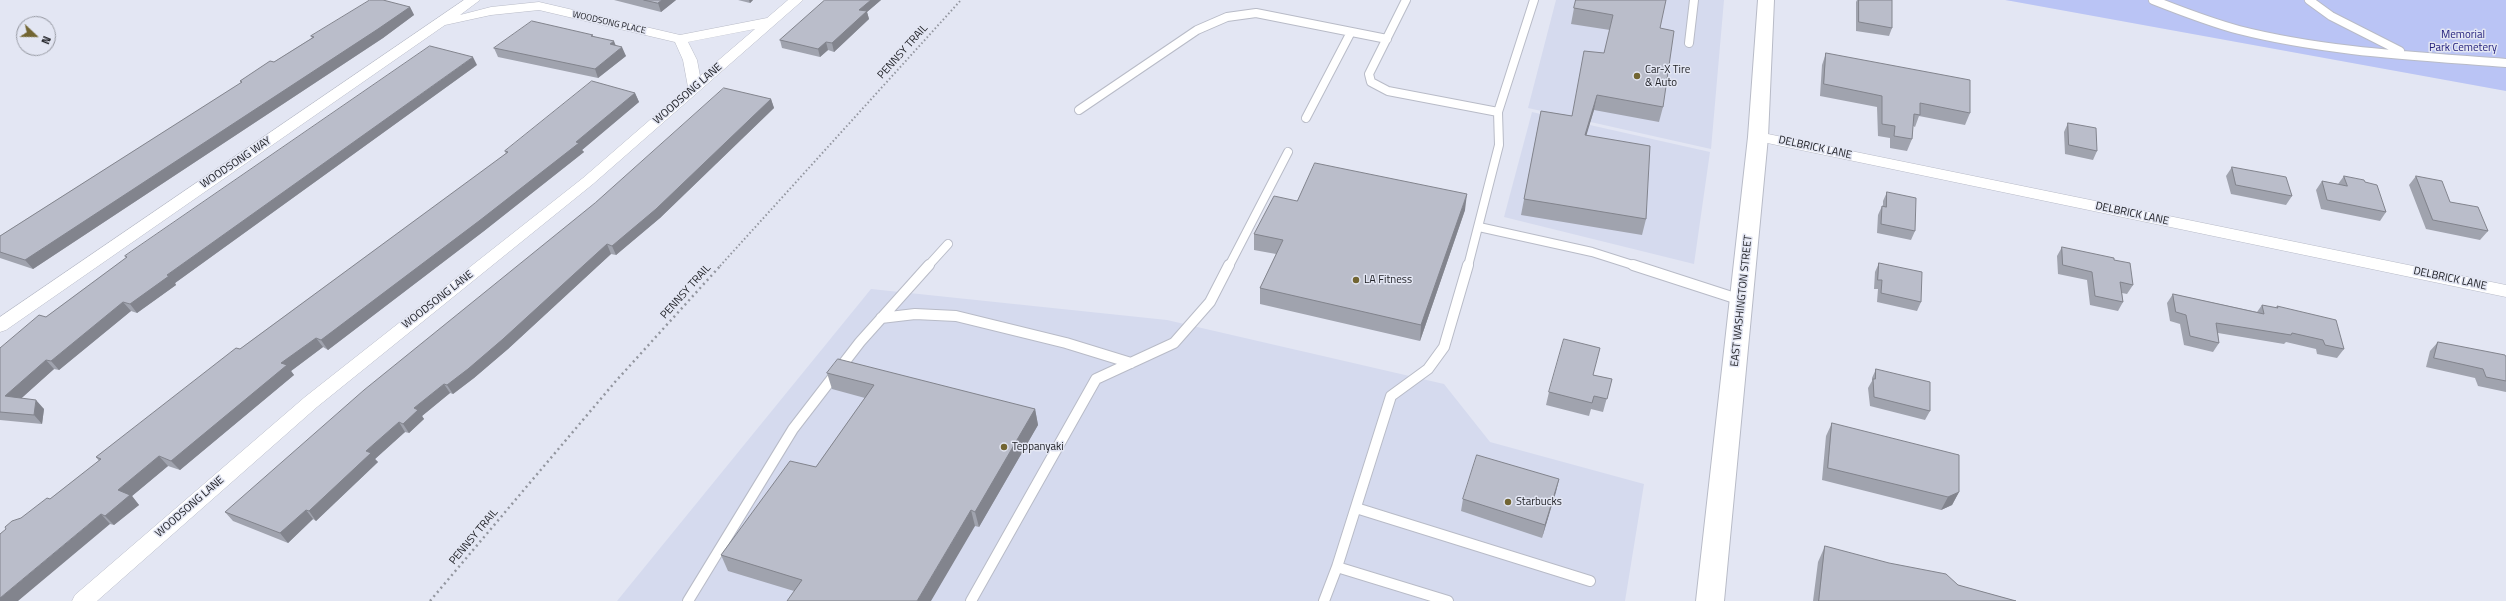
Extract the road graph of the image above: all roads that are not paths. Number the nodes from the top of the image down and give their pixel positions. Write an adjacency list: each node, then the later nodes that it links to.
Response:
1 (473, 0): 11 (street, WOODSONG WAY)
2 (796, 0): 10 (street, WOODSONG LANE)
3 (1406, 0): 14 (lane)
4 (1534, 0): 20 (lane)
5 (1694, 0): 15 (lane)
6 (1766, 0): 22 (main road, EAST WASHINGTON STREET)
7 (2153, 0): 16 (lane)
8 (2309, 0): 16 (lane)
9 (537, 3): 11 (street); 13 (street, WOODSONG PLACE)
10 (770, 22): 13 (street); 18 (street, WOODSONG LANE)
11 (438, 26): 29 (street, WOODSONG WAY)
12 (1351, 32): 14 (lane); 19 (lane); 21 (lane)
13 (680, 39): 18 (street)
14 (1387, 39): 20 (lane)
15 (1689, 43)
16 (2406, 54): 17 (lane)
17 (2506, 63)
18 (695, 88): 34 (street, WOODSONG LANE)
19 (1079, 110)
20 (1498, 112): 24 (lane)
21 (1306, 118)
22 (1758, 137): 26 (street, DELBRICK LANE); 27 (main road, EAST WASHINGTON STREET)
23 (1288, 152): 30 (lane)
24 (1479, 226): 27 (lane); 31 (lane)
25 (948, 244): 28 (lane)
26 (2506, 291)
27 (1742, 300): 39 (main road, EAST WASHINGTON STREET)
28 (881, 318): 30 (lane); 35 (lane)
29 (0, 326)
30 (1132, 363): 36 (lane)
31 (1356, 508): 32 (lane); 33 (lane)
32 (1337, 567): 37 (lane); 38 (lane)
33 (1590, 581)
34 (82, 601)
35 (688, 601)
36 (971, 601)
37 (1324, 601)
38 (1448, 601)
39 (1710, 601)

